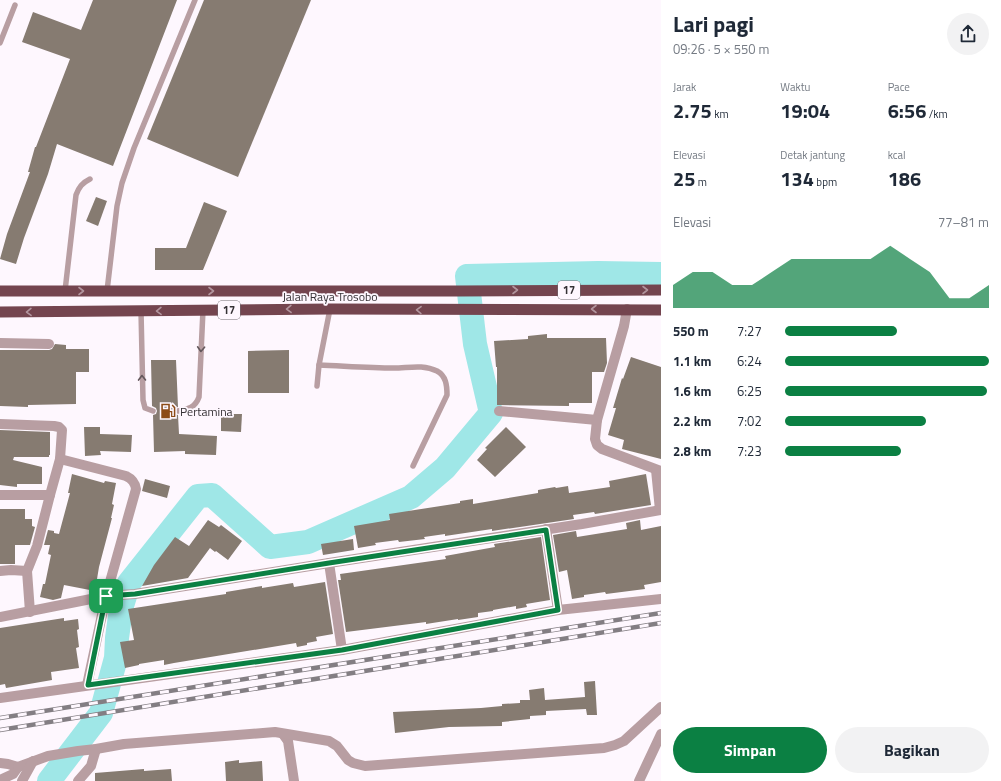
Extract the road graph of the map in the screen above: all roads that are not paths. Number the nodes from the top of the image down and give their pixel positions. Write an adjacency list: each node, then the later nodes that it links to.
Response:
1 (195, 0): 8 (lane)
2 (15, 5): 3 (lane)
3 (0, 43)
4 (90, 179): 7 (lane)
5 (661, 290): 8 (highway, Jalan Raya Trosobo / 17, one-way to 5)
6 (0, 291): 7 (highway, Jalan Raya Trosobo / 17)
7 (65, 291): 8 (highway, Jalan Raya Trosobo / 17, one-way to 8)
8 (107, 291)
9 (330, 309): 10 (highway, Jalan Raya Trosobo / 17, one-way to 9); 11 (highway, Jalan Raya Trosobo / 17, one-way to 11); 17 (lane)
10 (627, 309): 12 (highway, Jalan Raya Trosobo / 17); 22 (street)
11 (203, 310): 13 (highway, Jalan Raya Trosobo / 17, one-way to 13); 20 (lane, one-way to 20)
12 (661, 310)
13 (141, 311): 14 (highway, Jalan Raya Trosobo / 17, one-way to 14); 19 (lane, one-way to 13)
14 (0, 312)
15 (0, 343): 16 (street)
16 (49, 344)
17 (319, 365): 18 (lane); 25 (lane)
18 (317, 386)
19 (153, 411)
20 (178, 411)
21 (499, 411): 22 (street)
22 (597, 420): 26 (street)
23 (0, 424): 24 (street)
24 (60, 459): 28 (street); 34 (street)
25 (413, 466)
26 (658, 471): 29 (street)
27 (0, 495): 28 (street)
28 (50, 495): 33 (street)
29 (660, 510): 30 (street)
30 (546, 530): 31 (street); 36 (street)
31 (329, 563): 34 (street); 39 (street)
32 (0, 571): 33 (street)
33 (27, 571): 37 (street)
34 (106, 596): 37 (street); 40 (street)
35 (661, 599): 36 (street)
36 (558, 610): 39 (street)
37 (30, 612): 38 (street)
38 (0, 618)
39 (342, 650): 40 (street)
40 (88, 685): 41 (street)
41 (0, 698)
42 (661, 707): 43 (street)
43 (283, 734): 45 (street); 52 (street)
44 (661, 734): 53 (street)
45 (96, 750): 46 (street); 51 (street)
46 (33, 761): 48 (street); 50 (street)
47 (0, 764): 48 (street)
48 (18, 767): 49 (street)
49 (0, 780)
50 (22, 781)
51 (78, 781)
52 (294, 781)
53 (639, 781)

